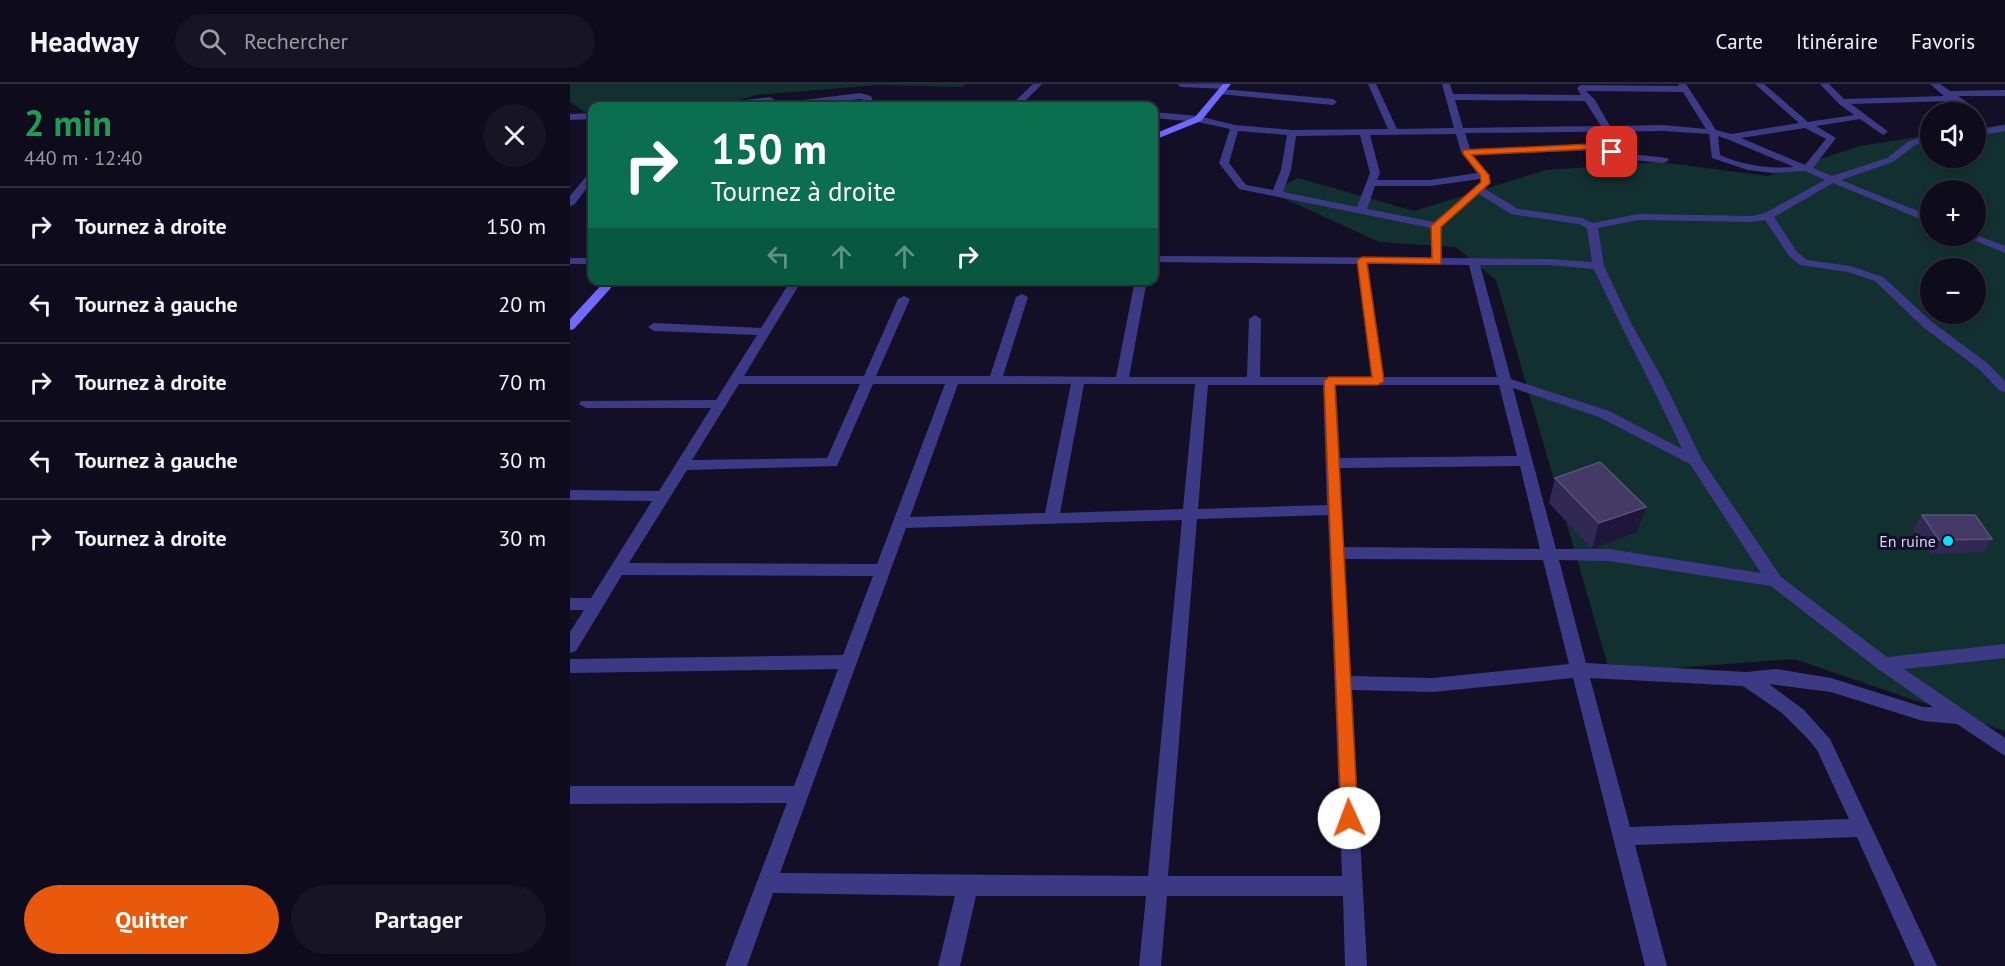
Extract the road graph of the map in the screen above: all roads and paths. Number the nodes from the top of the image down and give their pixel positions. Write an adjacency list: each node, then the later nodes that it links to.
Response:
1 (1038, 84): 19 (street)
2 (1181, 84): 10 (street)
3 (1372, 84): 33 (street)
4 (1446, 84): 13 (street)
5 (1759, 84): 29 (street)
6 (1824, 84): 21 (street)
7 (1934, 84): 12 (street)
8 (1580, 86): 9 (street); 14 (street)
9 (1684, 87): 37 (street)
10 (1225, 88): 20 (street); 27 (street)
11 (2005, 93): 12 (street)
12 (1950, 96): 21 (street); 22 (street)
13 (1449, 97): 14 (street); 34 (street)
14 (1587, 98): 31 (street)
15 (754, 102): 16 (street)
16 (772, 102)
17 (810, 102): 18 (street)
18 (870, 102)
19 (1019, 102)
20 (1333, 102)
21 (1842, 102): 25 (street)
22 (1959, 102)
23 (1158, 115): 27 (street)
24 (588, 116): 26 (street)
25 (1862, 116): 29 (street); 38 (street)
26 (570, 117)
27 (1198, 119): 30 (street); 40 (street)
28 (1986, 120): 32 (street)
29 (1805, 124): 41 (street); 47 (street)
30 (1235, 128): 39 (street); 53 (street)
31 (1606, 129): 34 (street); 37 (street)
32 (2002, 129): 36 (street)
33 (1393, 130): 34 (street); 35 (street)
34 (1457, 130): 44 (street)
35 (1364, 131): 39 (street); 51 (street)
36 (1986, 131)
37 (1713, 132): 41 (street); 46 (street)
38 (1883, 132)
39 (1292, 133): 53 (street)
40 (1158, 135)
41 (1730, 138): 43 (street)
42 (1920, 141): 49 (street)
43 (1751, 146): 46 (street); 47 (street)
44 (1466, 152): 45 (street); 48 (street)
45 (1664, 160)
46 (1742, 164): 47 (street)
47 (1808, 168): 49 (street)
48 (1484, 175): 51 (street); 52 (street)
49 (1833, 179): 56 (street); 57 (street)
50 (588, 180): 54 (street)
51 (1371, 183): 55 (street)
52 (1479, 190): 58 (street); 59 (street)
53 (1277, 194): 55 (street)
54 (570, 203)
55 (1361, 211): 58 (street)
56 (1768, 216): 59 (street); 89 (street)
57 (1920, 216)
58 (1436, 226): 66 (street)
59 (1592, 226): 68 (street)
60 (1986, 243): 61 (street)
61 (2005, 250)
62 (1158, 259): 63 (street)
63 (1362, 260): 66 (street); 87 (street)
64 (570, 261): 65 (street)
65 (588, 261)
66 (1437, 261): 67 (street)
67 (1474, 262): 68 (street); 88 (street)
68 (1598, 266): 93 (street)
69 (608, 285): 75 (street)
70 (793, 285): 77 (street)
71 (1140, 285): 83 (street)
72 (1022, 297): 81 (street)
73 (904, 299): 79 (street)
74 (1255, 320): 85 (street)
75 (570, 326)
76 (654, 327): 77 (street)
77 (764, 332): 78 (street)
78 (735, 381): 79 (street); 91 (street)
79 (868, 381): 80 (street); 95 (street)
80 (953, 381): 81 (street); 101 (street)
81 (995, 381): 82 (street)
82 (1078, 381): 83 (street); 100 (street)
83 (1122, 381): 84 (street)
84 (1202, 381): 85 (street); 99 (street)
85 (1253, 381): 86 (street)
86 (1329, 381): 87 (street); 94 (street)
87 (1378, 381): 88 (street)
88 (1504, 381): 92 (street); 93 (street)
89 (2005, 388)
90 (586, 404): 91 (street)
91 (720, 404): 95 (street)
92 (1525, 461): 94 (street); 103 (street)
93 (1695, 461): 106 (street)
94 (1333, 464): 98 (street)
95 (682, 465): 97 (street)
96 (570, 495): 97 (street)
97 (663, 496): 104 (street)
98 (1335, 510): 99 (street); 102 (street)
99 (1190, 514): 100 (street); 126 (street)
100 (1051, 519): 101 (street)
101 (901, 523): 105 (street)
102 (1338, 553): 103 (street); 116 (street)
103 (1549, 555): 106 (street); 114 (street)
104 (618, 569): 105 (street); 108 (street)
105 (884, 570): 111 (street)
106 (1775, 580): 112 (street)
107 (570, 604): 108 (street)
108 (596, 604): 109 (street)
109 (570, 646)
110 (2005, 651): 112 (street)
111 (849, 662): 113 (street); 119 (street)
112 (1884, 664): 117 (street)
113 (570, 666)
114 (1579, 670): 115 (street); 116 (street); 122 (street)
115 (1746, 679): 117 (street); 121 (street)
116 (1344, 683): 125 (street)
117 (1962, 718): 118 (street)
118 (2005, 748)
119 (801, 794): 120 (street); 123 (street)
120 (570, 795)
121 (1861, 828): 122 (street); 132 (street)
122 (1622, 836): 131 (street)
123 (767, 883): 124 (street); 127 (street)
124 (968, 886): 126 (street); 128 (street)
125 (1352, 886): 126 (street); 130 (street)
126 (1157, 887): 129 (street)
127 (736, 966)
128 (949, 966)
129 (1150, 966)
130 (1356, 966)
131 (1656, 966)
132 (1926, 966)

